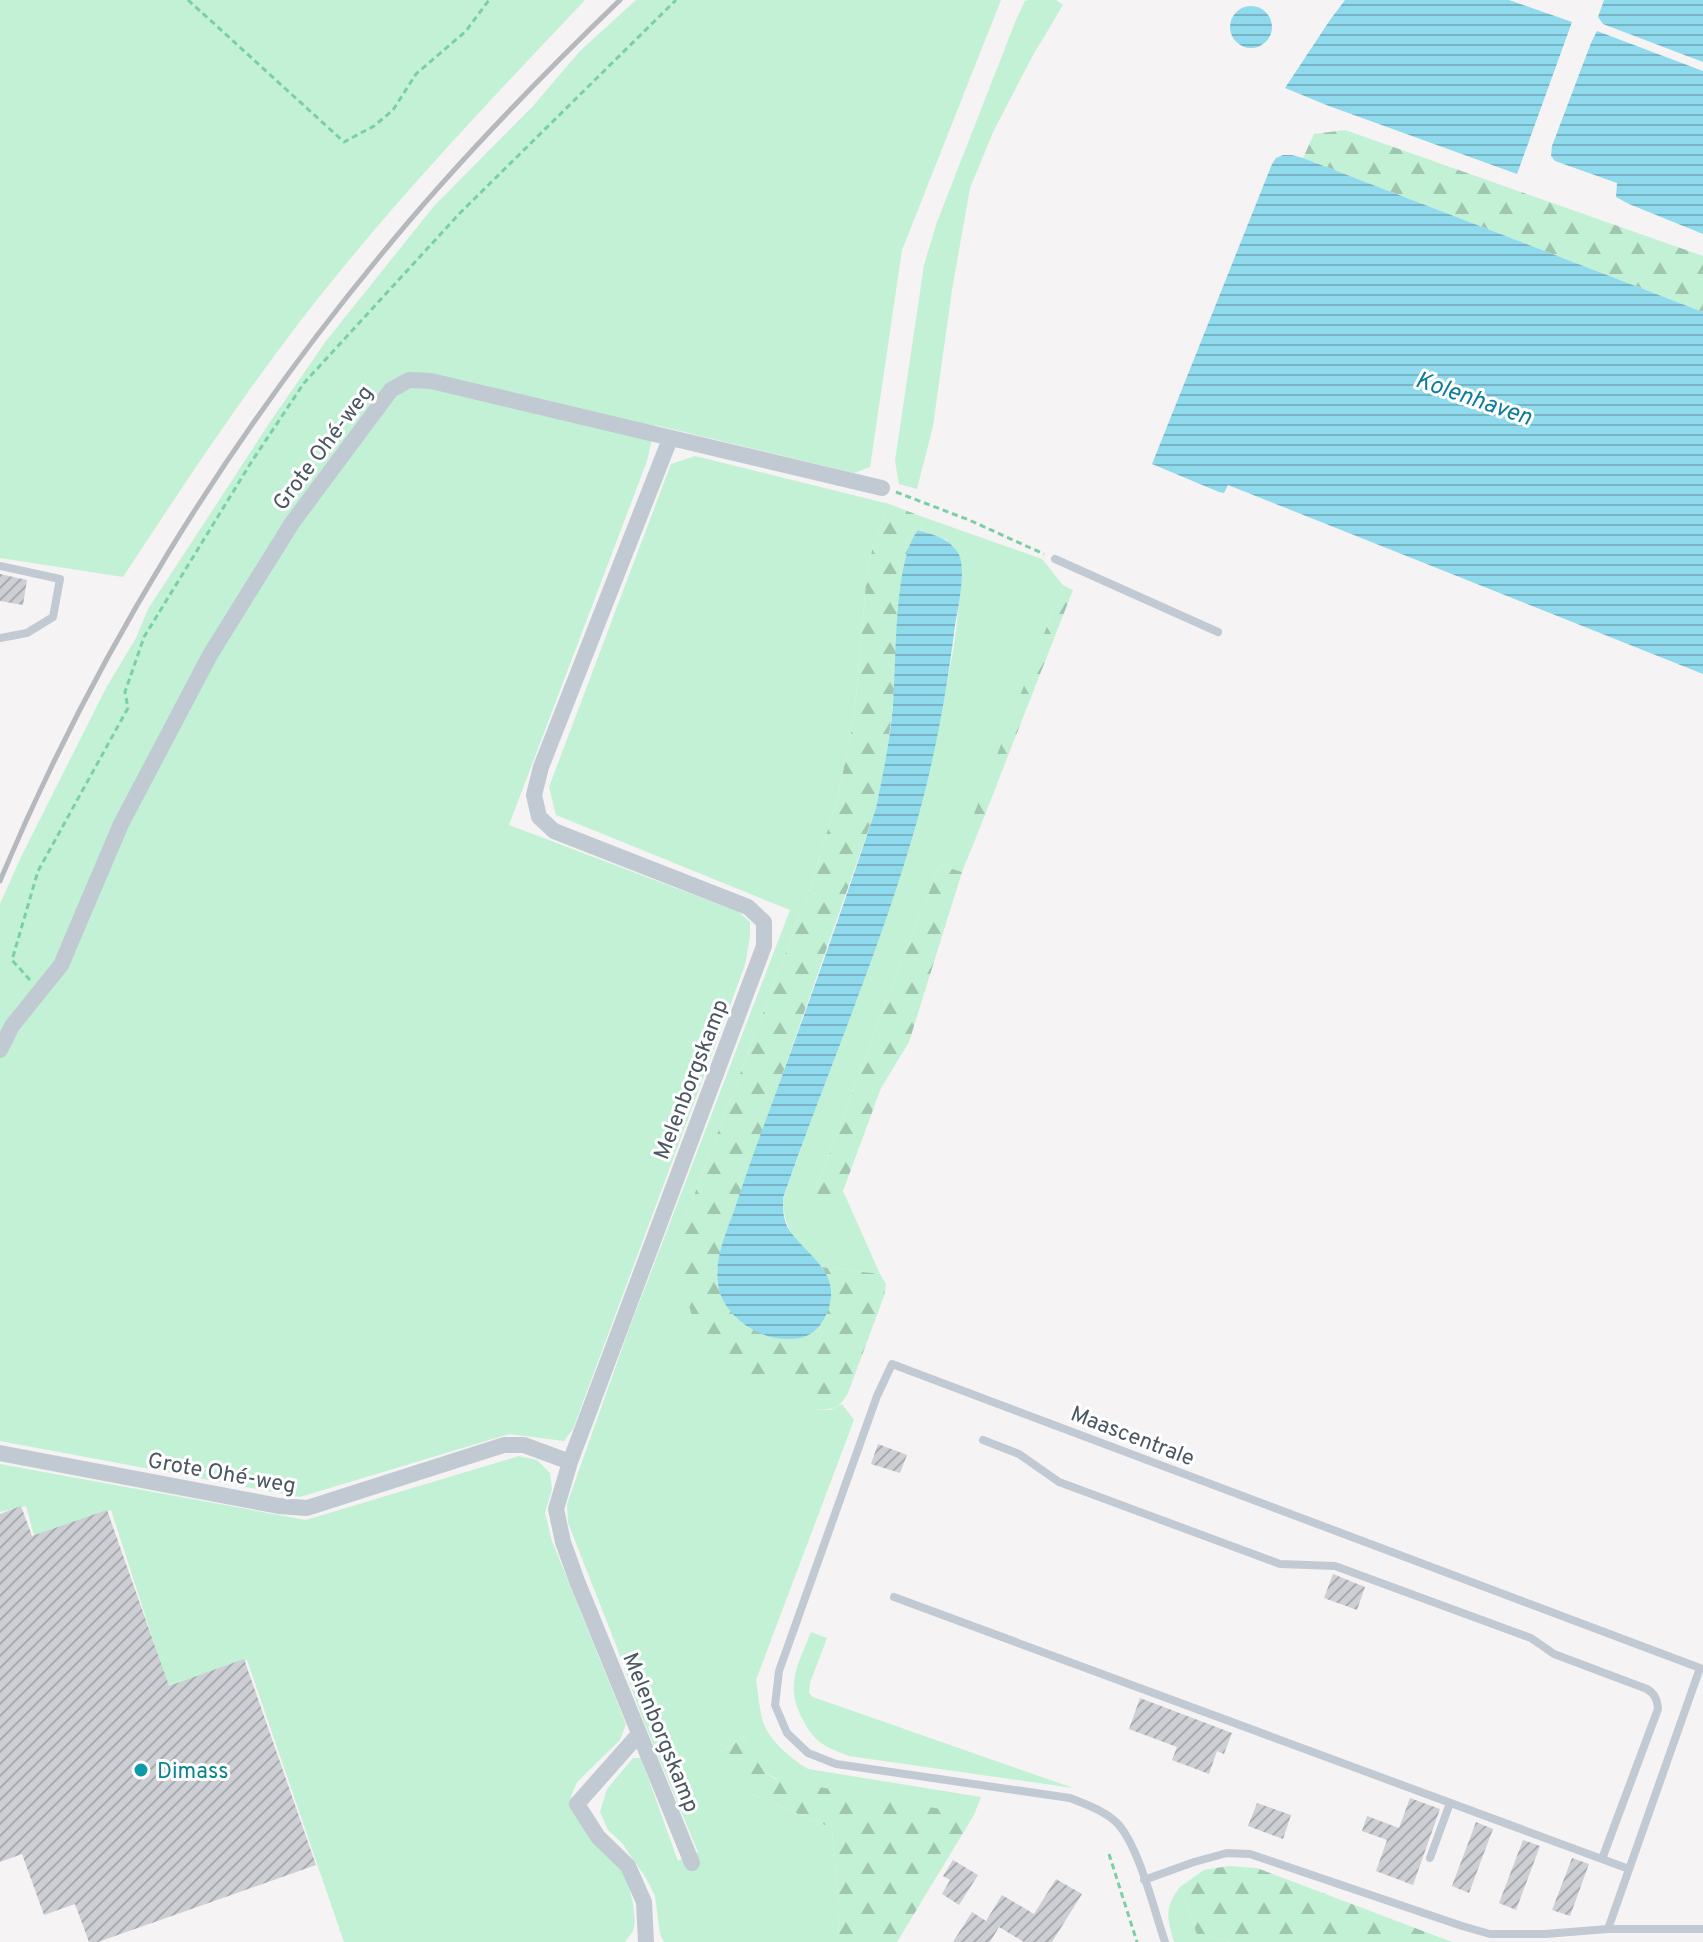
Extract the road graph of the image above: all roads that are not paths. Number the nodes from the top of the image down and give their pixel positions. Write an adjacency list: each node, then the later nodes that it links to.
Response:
1 (670, 439): 2 (street, Grote Ohé-weg); 7 (street, Grote Ohé-weg); 10 (street, Melenborgskamp)
2 (882, 488)
3 (1055, 559): 5 (lane)
4 (0, 566): 6 (lane)
5 (1218, 632)
6 (0, 638)
7 (0, 1050)
8 (983, 1440): 15 (lane)
9 (0, 1453): 10 (street, Grote Ohé-weg)
10 (570, 1462): 12 (street, Melenborgskamp)
11 (894, 1597): 13 (lane)
12 (639, 1734): 16 (street, Melenborgskamp); 21 (street)
13 (1450, 1803): 14 (lane); 15 (lane)
14 (1430, 1858)
15 (1602, 1859): 17 (lane)
16 (692, 1863)
17 (1629, 1869): 18 (lane, Maascentrale); 19 (lane)
18 (1144, 1880): 19 (lane); 22 (lane)
19 (1608, 1929): 20 (lane)
20 (1703, 1929)
21 (646, 1942)
22 (1165, 1942)

